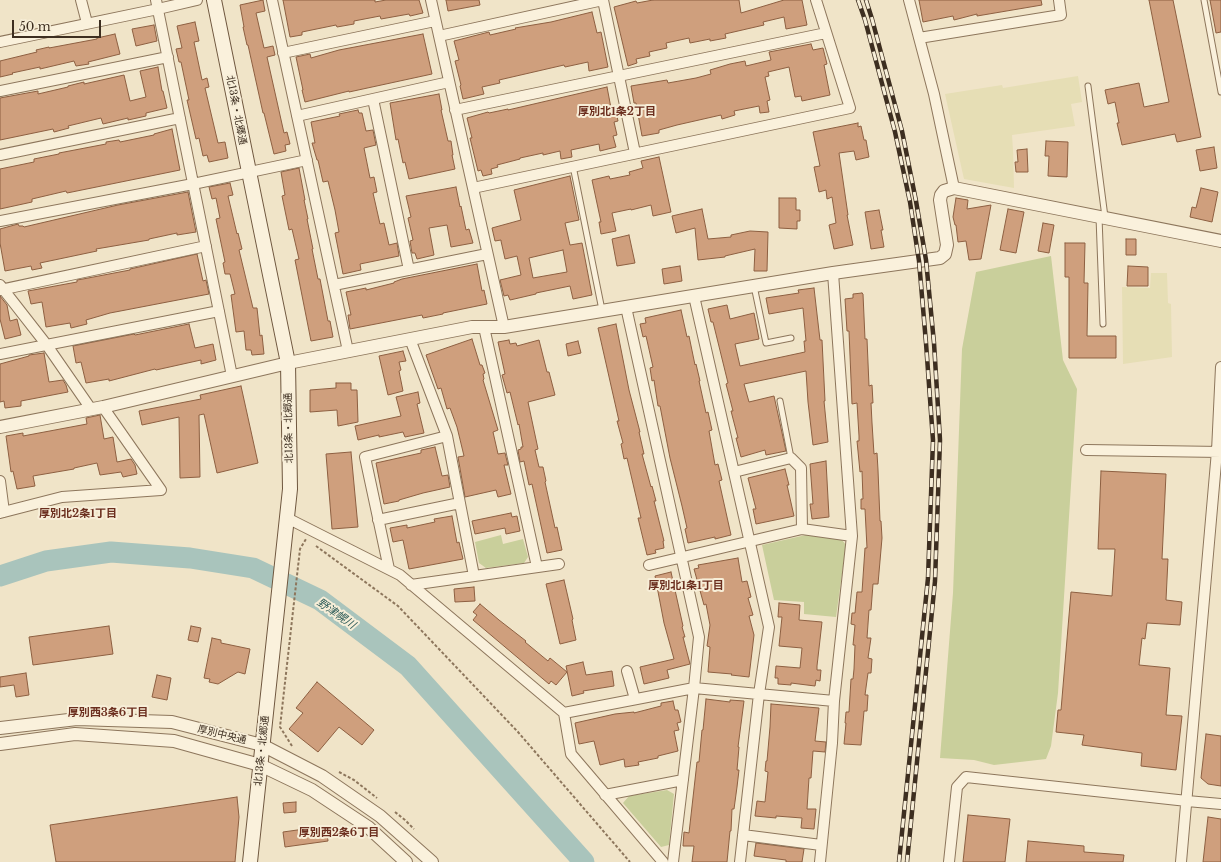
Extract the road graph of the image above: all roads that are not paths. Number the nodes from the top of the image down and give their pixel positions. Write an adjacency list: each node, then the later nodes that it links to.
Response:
1 (82, 0): 13 (street)
2 (197, 0): 11 (street)
3 (214, 0): 33 (main road, 北13条・北郷通)
4 (272, 0): 18 (street)
5 (431, 0): 12 (street)
6 (603, 0): 15 (street); 20 (street)
7 (816, 0): 14 (street)
8 (909, 0): 16 (street)
9 (1059, 0): 16 (street)
10 (1204, 0): 24 (lane)
11 (157, 4): 13 (street); 19 (street)
12 (436, 21): 15 (street); 18 (street)
13 (87, 23): 17 (street)
14 (826, 33): 20 (street); 29 (street)
15 (439, 36): 21 (street)
16 (919, 38): 36 (street)
17 (0, 42)
18 (283, 52): 27 (street)
19 (168, 58): 23 (street); 28 (street)
20 (619, 76): 26 (street); 29 (street)
21 (449, 82): 25 (street); 26 (street)
22 (1088, 86): 37 (lane)
23 (0, 91)
24 (1221, 92)
25 (373, 99): 27 (street); 42 (street)
26 (455, 110): 35 (street)
27 (297, 116): 31 (street)
28 (180, 118): 30 (street); 34 (street)
29 (635, 153): 32 (street)
30 (0, 155)
31 (307, 160): 33 (street); 44 (street)
32 (573, 166): 35 (street); 50 (lane)
33 (249, 172): 34 (street); 59 (main road, 北13条・北郷通)
34 (193, 184): 38 (street); 40 (street)
35 (473, 188): 41 (street)
36 (954, 188): 37 (street); 43 (street)
37 (1102, 217): 39 (street); 51 (lane)
38 (0, 222)
39 (1221, 241)
40 (206, 246): 46 (street); 49 (street)
41 (487, 254): 42 (street); 53 (street)
42 (409, 270): 44 (street)
43 (833, 273): 45 (street); 77 (street)
44 (334, 285): 57 (street)
45 (754, 286): 47 (street); 54 (lane)
46 (1, 288): 56 (street)
47 (694, 296): 48 (street); 70 (street)
48 (626, 307): 50 (street); 79 (street)
49 (219, 311): 56 (street); 61 (street)
50 (602, 311): 53 (street)
51 (1103, 324)
52 (484, 327): 53 (street); 55 (street); 82 (street)
53 (504, 327)
54 (791, 338)
55 (410, 339): 57 (street); 66 (street)
56 (46, 344): 58 (street); 64 (street)
57 (348, 351): 59 (street)
58 (0, 354)
59 (288, 363): 61 (street); 74 (main road, 北13条・北郷通)
60 (1221, 367): 68 (street)
61 (232, 376): 63 (street)
62 (780, 401): 69 (lane)
63 (103, 407): 64 (street); 73 (street)
64 (91, 409): 65 (street)
65 (0, 427)
66 (447, 436): 72 (street); 75 (street)
67 (1086, 450): 68 (street)
68 (1219, 451): 98 (street)
69 (792, 458): 70 (street); 76 (street)
70 (734, 472): 78 (street)
71 (0, 481): 73 (street)
72 (460, 503): 75 (street); 84 (street)
73 (2, 512)
74 (287, 518): 83 (street); 94 (main road, 北13条・北郷通)
75 (378, 520): 83 (street)
76 (802, 529): 77 (street); 78 (street)
77 (852, 536): 90 (street)
78 (750, 541): 79 (street); 88 (street)
79 (682, 557): 81 (street); 87 (street)
80 (559, 564): 82 (street)
81 (649, 565)
82 (537, 567): 84 (street)
83 (389, 569): 85 (street)
84 (474, 576): 85 (street)
85 (411, 585): 91 (street)
86 (627, 671): 89 (street)
87 (694, 688): 88 (street); 89 (street); 96 (street)
88 (758, 694): 90 (street); 100 (street)
89 (635, 699): 91 (street)
90 (834, 701): 101 (street)
91 (564, 713): 97 (street)
92 (0, 728): 94 (street, 厚別中央通)
93 (0, 744): 95 (street, 厚別中央通)
94 (262, 745): 95 (main road, 北13条・北郷通); 104 (street, 厚別中央通)
95 (260, 765): 102 (main road, 北13条・北郷通); 103 (street, 厚別中央通)
96 (683, 780): 97 (street); 106 (street)
97 (606, 795): 105 (street)
98 (1186, 801): 99 (street); 109 (street); 110 (street)
99 (1221, 804)
100 (743, 835): 101 (street); 107 (street)
101 (822, 845): 108 (street)
102 (250, 862)
103 (406, 862)
104 (432, 862)
105 (663, 862)
106 (673, 862)
107 (740, 862)
108 (820, 862)
109 (949, 862)
110 (1181, 862)

